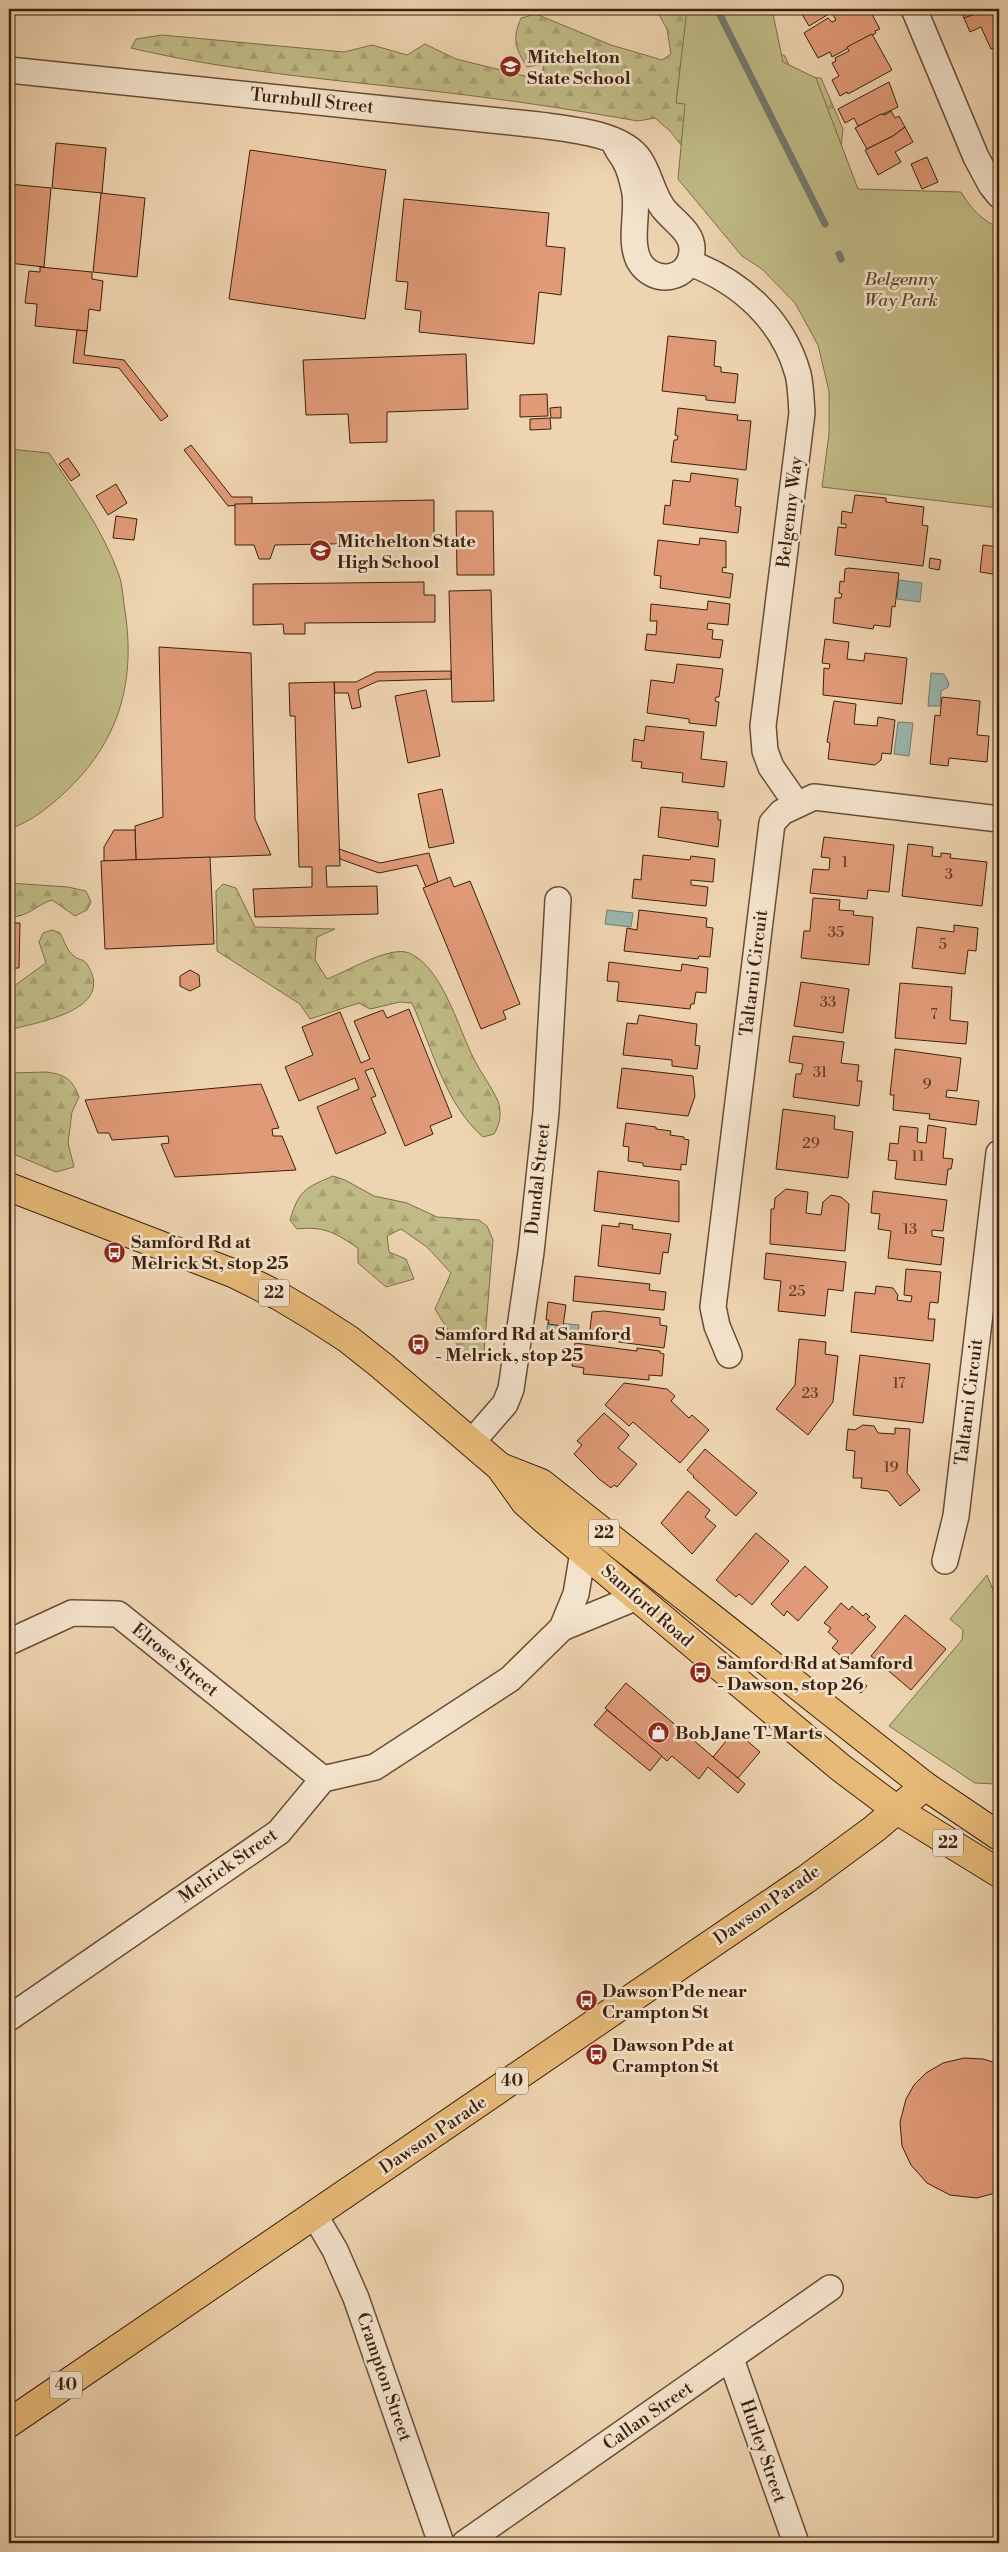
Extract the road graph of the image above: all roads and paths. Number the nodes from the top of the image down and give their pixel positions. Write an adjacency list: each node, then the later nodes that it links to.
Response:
1 (914, 9): 4 (street)
2 (9, 70): 3 (street, Turnbull Street)
3 (614, 141): 5 (street, Turnbull Street); 5 (street)
4 (999, 195)
5 (690, 263): 6 (street, Belgenny Way)
6 (796, 803): 7 (street, Taltarni Circuit); 11 (street, Taltarni Circuit)
7 (999, 819)
8 (558, 900): 12 (street, Dundal Street)
9 (999, 1153): 15 (street, Taltarni Circuit)
10 (9, 1187): 12 (main road, Samford Road / 22)
11 (729, 1356)
12 (471, 1443): 13 (main road, Samford Road / 22)
13 (500, 1467): 14 (main road, Samford Road / 22); 20 (main road, Samford Road / 22)
14 (583, 1552): 16 (main road, Samford Road / 22); 17 (street)
15 (945, 1560)
16 (637, 1597): 17 (street); 21 (main road, Samford Road / 22)
17 (562, 1628): 19 (street)
18 (9, 1642): 19 (street, Elrose Street)
19 (323, 1779): 24 (street, Melrick Street)
20 (925, 1786): 21 (main road, Dawson Parade / 40); 22 (main road, Samford Road / 22)
21 (897, 1810): 23 (main road, Samford Road / 22); 25 (main road, Dawson Parade / 40)
22 (999, 1836)
23 (999, 1873)
24 (9, 2018)
25 (315, 2216): 28 (main road, Dawson Parade / 40); 29 (street, Crampton Street)
26 (830, 2288): 27 (street, Callan Street)
27 (731, 2359): 30 (street, Callan Street); 31 (street, Hurley Street)
28 (10, 2420)
29 (441, 2543)
30 (465, 2543)
31 (796, 2543)

